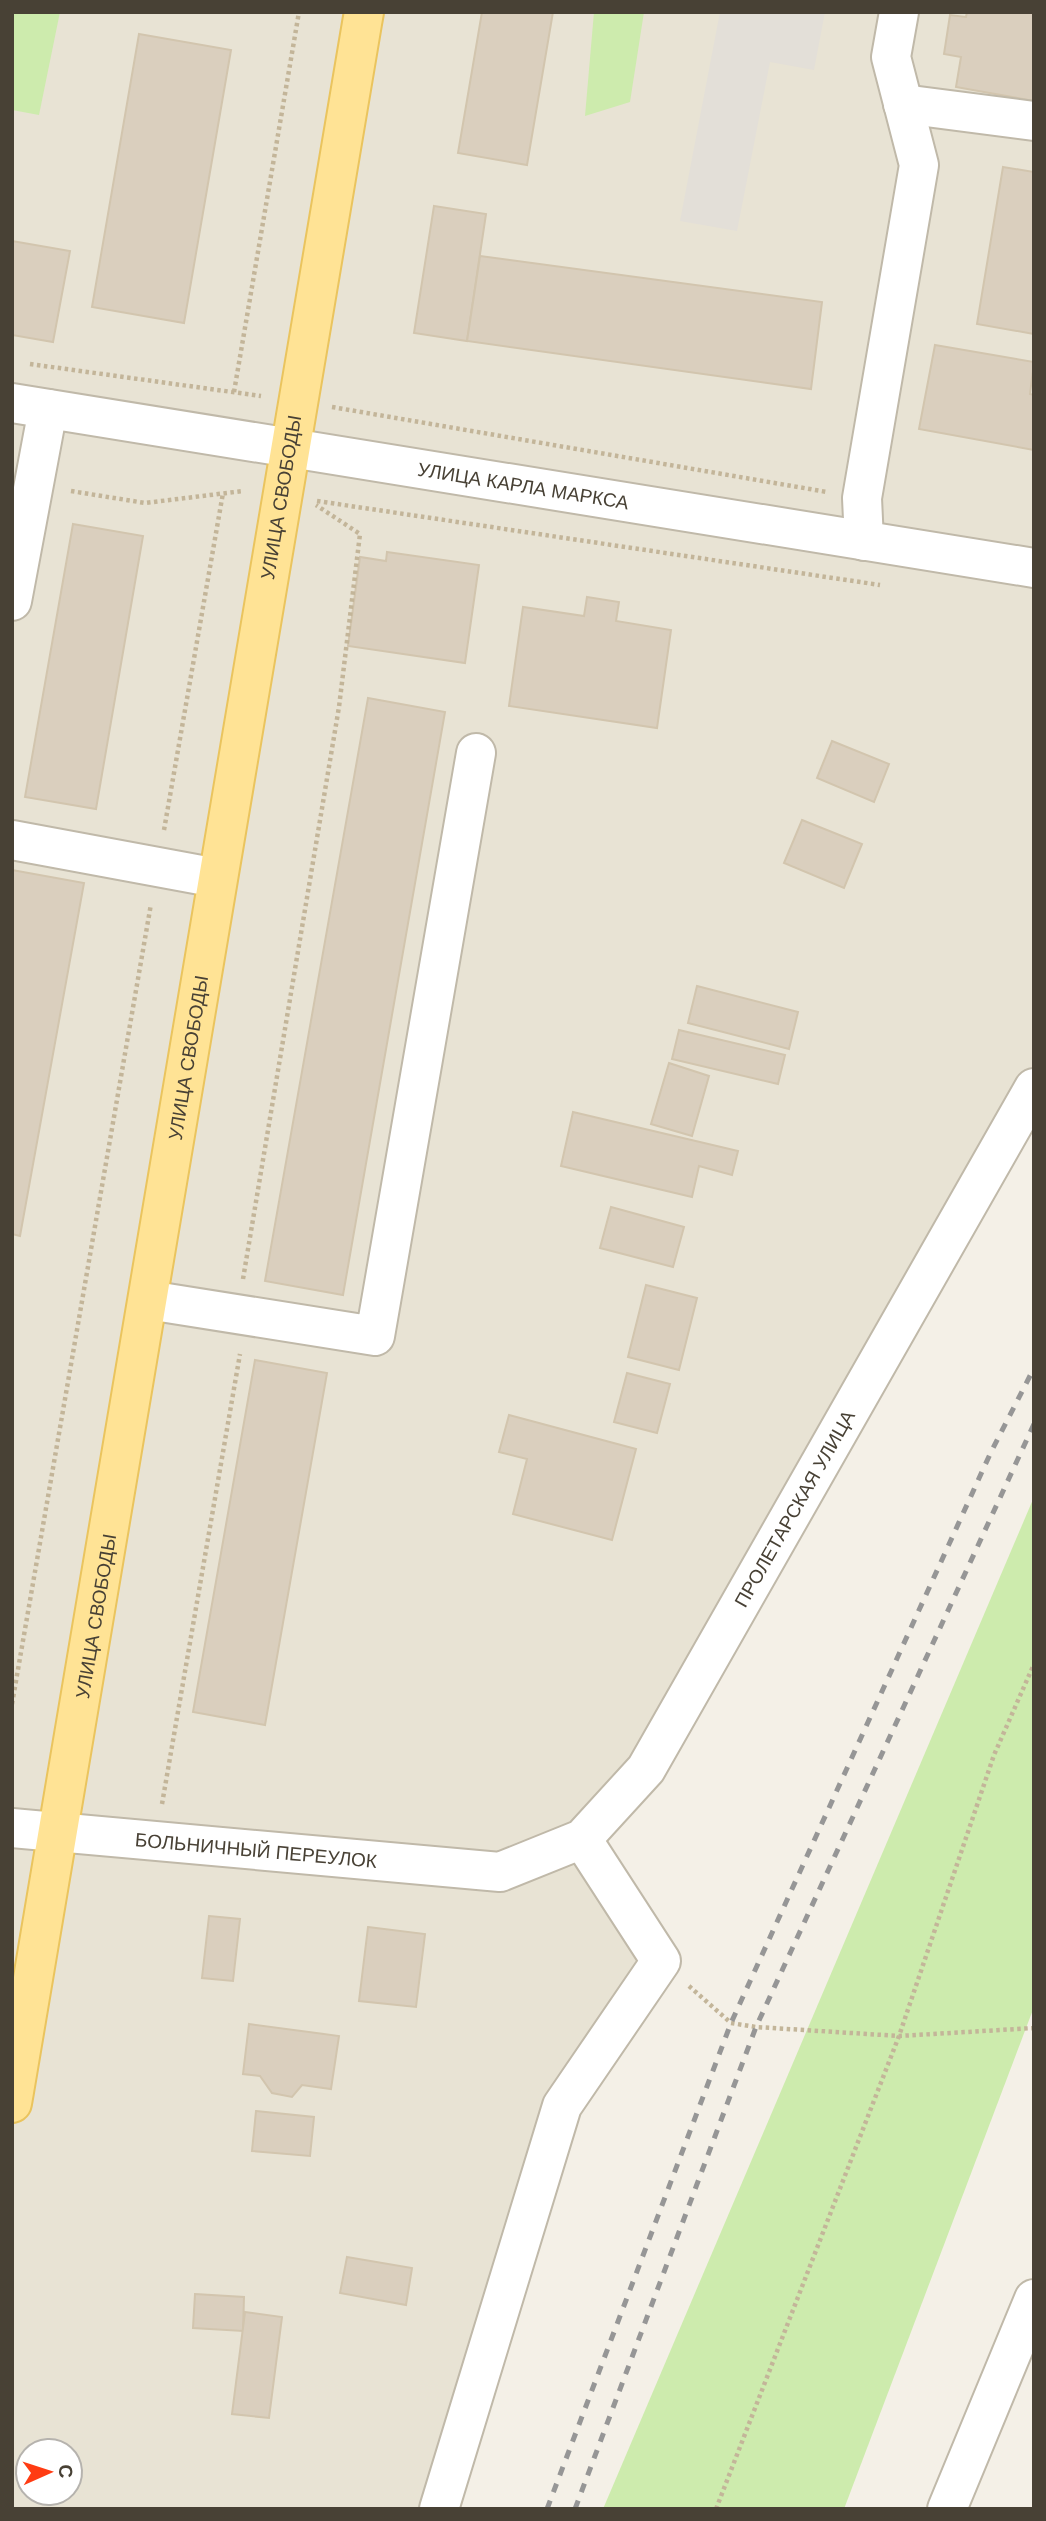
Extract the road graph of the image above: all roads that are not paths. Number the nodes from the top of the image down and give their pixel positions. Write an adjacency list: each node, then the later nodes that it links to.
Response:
1 (364, 12): 6 (main road, УЛИЦА СВОБОДЫ)
2 (899, 12): 3 (street)
3 (903, 104): 4 (street); 7 (street)
4 (1034, 121)
5 (30, 406): 6 (street, УЛИЦА КАРЛА МАРКСА); 9 (street)
6 (287, 449): 7 (street, УЛИЦА КАРЛА МАРКСА); 12 (main road, УЛИЦА СВОБОДЫ)
7 (864, 541): 8 (street, УЛИЦА КАРЛА МАРКСА)
8 (1034, 568)
9 (13, 594)
10 (476, 753): 14 (street)
11 (12, 840): 12 (street)
12 (217, 878): 14 (main road, УЛИЦА СВОБОДЫ)
13 (1034, 1087): 17 (street, ПРОЛЕТАРСКАЯ УЛИЦА)
14 (148, 1300): 16 (main road, УЛИЦА СВОБОДЫ)
15 (12, 1828): 16 (street, БОЛЬНИЧНЫЙ ПЕРЕУЛОК)
16 (60, 1831): 18 (street, БОЛЬНИЧНЫЙ ПЕРЕУЛОК); 19 (main road, УЛИЦА СВОБОДЫ)
17 (582, 1839): 18 (street, ПРОЛЕТАРСКАЯ УЛИЦА); 21 (street)
18 (500, 1872)
19 (12, 2104)
20 (1034, 2299): 22 (street)
21 (439, 2509)
22 (947, 2509)

